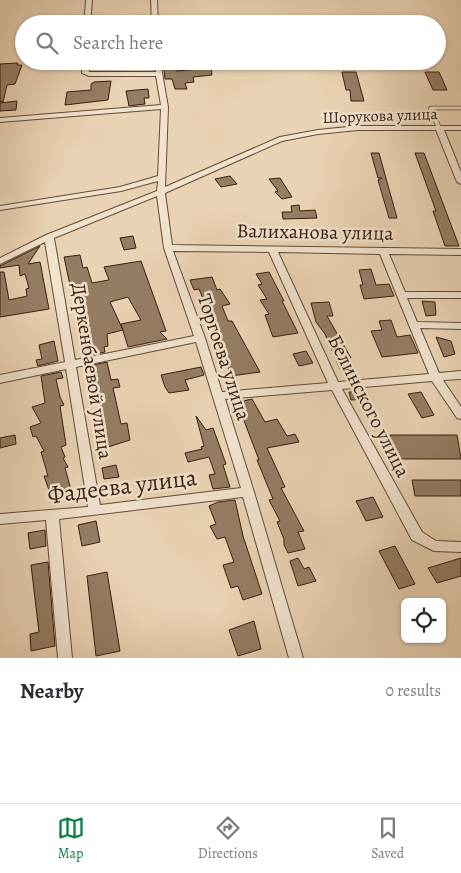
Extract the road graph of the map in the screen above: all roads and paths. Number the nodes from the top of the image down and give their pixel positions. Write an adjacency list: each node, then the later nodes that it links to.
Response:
1 (89, 0): 3 (street)
2 (154, 0): 4 (street)
3 (88, 15)
4 (155, 15)
5 (86, 70): 7 (street)
6 (158, 70): 7 (street, Торгоева улица)
7 (158, 74): 8 (street, Торгоева улица)
8 (165, 107): 10 (street); 13 (street, Торгоева улица)
9 (461, 108): 11 (lane)
10 (0, 120)
11 (439, 128): 12 (street, Шорукова улица); 14 (street); 15 (street, Шорукова улица)
12 (461, 128)
13 (161, 178): 15 (street, Торгоева улица); 16 (street)
14 (461, 182)
15 (161, 192): 17 (street); 18 (street, Торгоева улица)
16 (0, 208)
17 (50, 237): 22 (street); 28 (street, Деркенбаевой улица)
18 (168, 248): 19 (street, Валиханова улица); 27 (street, Торгоева улица)
19 (272, 249): 20 (street, Валиханова улица); 32 (street, Белинского улица)
20 (383, 251): 21 (street, Валиханова улица); 23 (street)
21 (461, 252)
22 (0, 261)
23 (401, 294): 24 (street); 25 (street)
24 (461, 295)
25 (414, 326): 26 (street); 30 (street)
26 (461, 326)
27 (200, 338): 28 (street); 33 (street, Торгоева улица)
28 (70, 364): 31 (street); 36 (street, Деркенбаевой улица)
29 (461, 375): 30 (street)
30 (435, 377): 32 (street); 34 (street)
31 (0, 379)
32 (335, 386): 33 (street); 39 (street, Белинского улица)
33 (218, 396): 35 (street, Торгоева улица)
34 (461, 415)
35 (248, 492): 36 (street, Фадеева улица); 41 (street, Торгоева улица)
36 (95, 511): 37 (street, Фадеева улица)
37 (52, 516): 38 (street, Фадеева улица); 40 (street)
38 (0, 519)
39 (461, 547)
40 (66, 658)
41 (296, 658)

